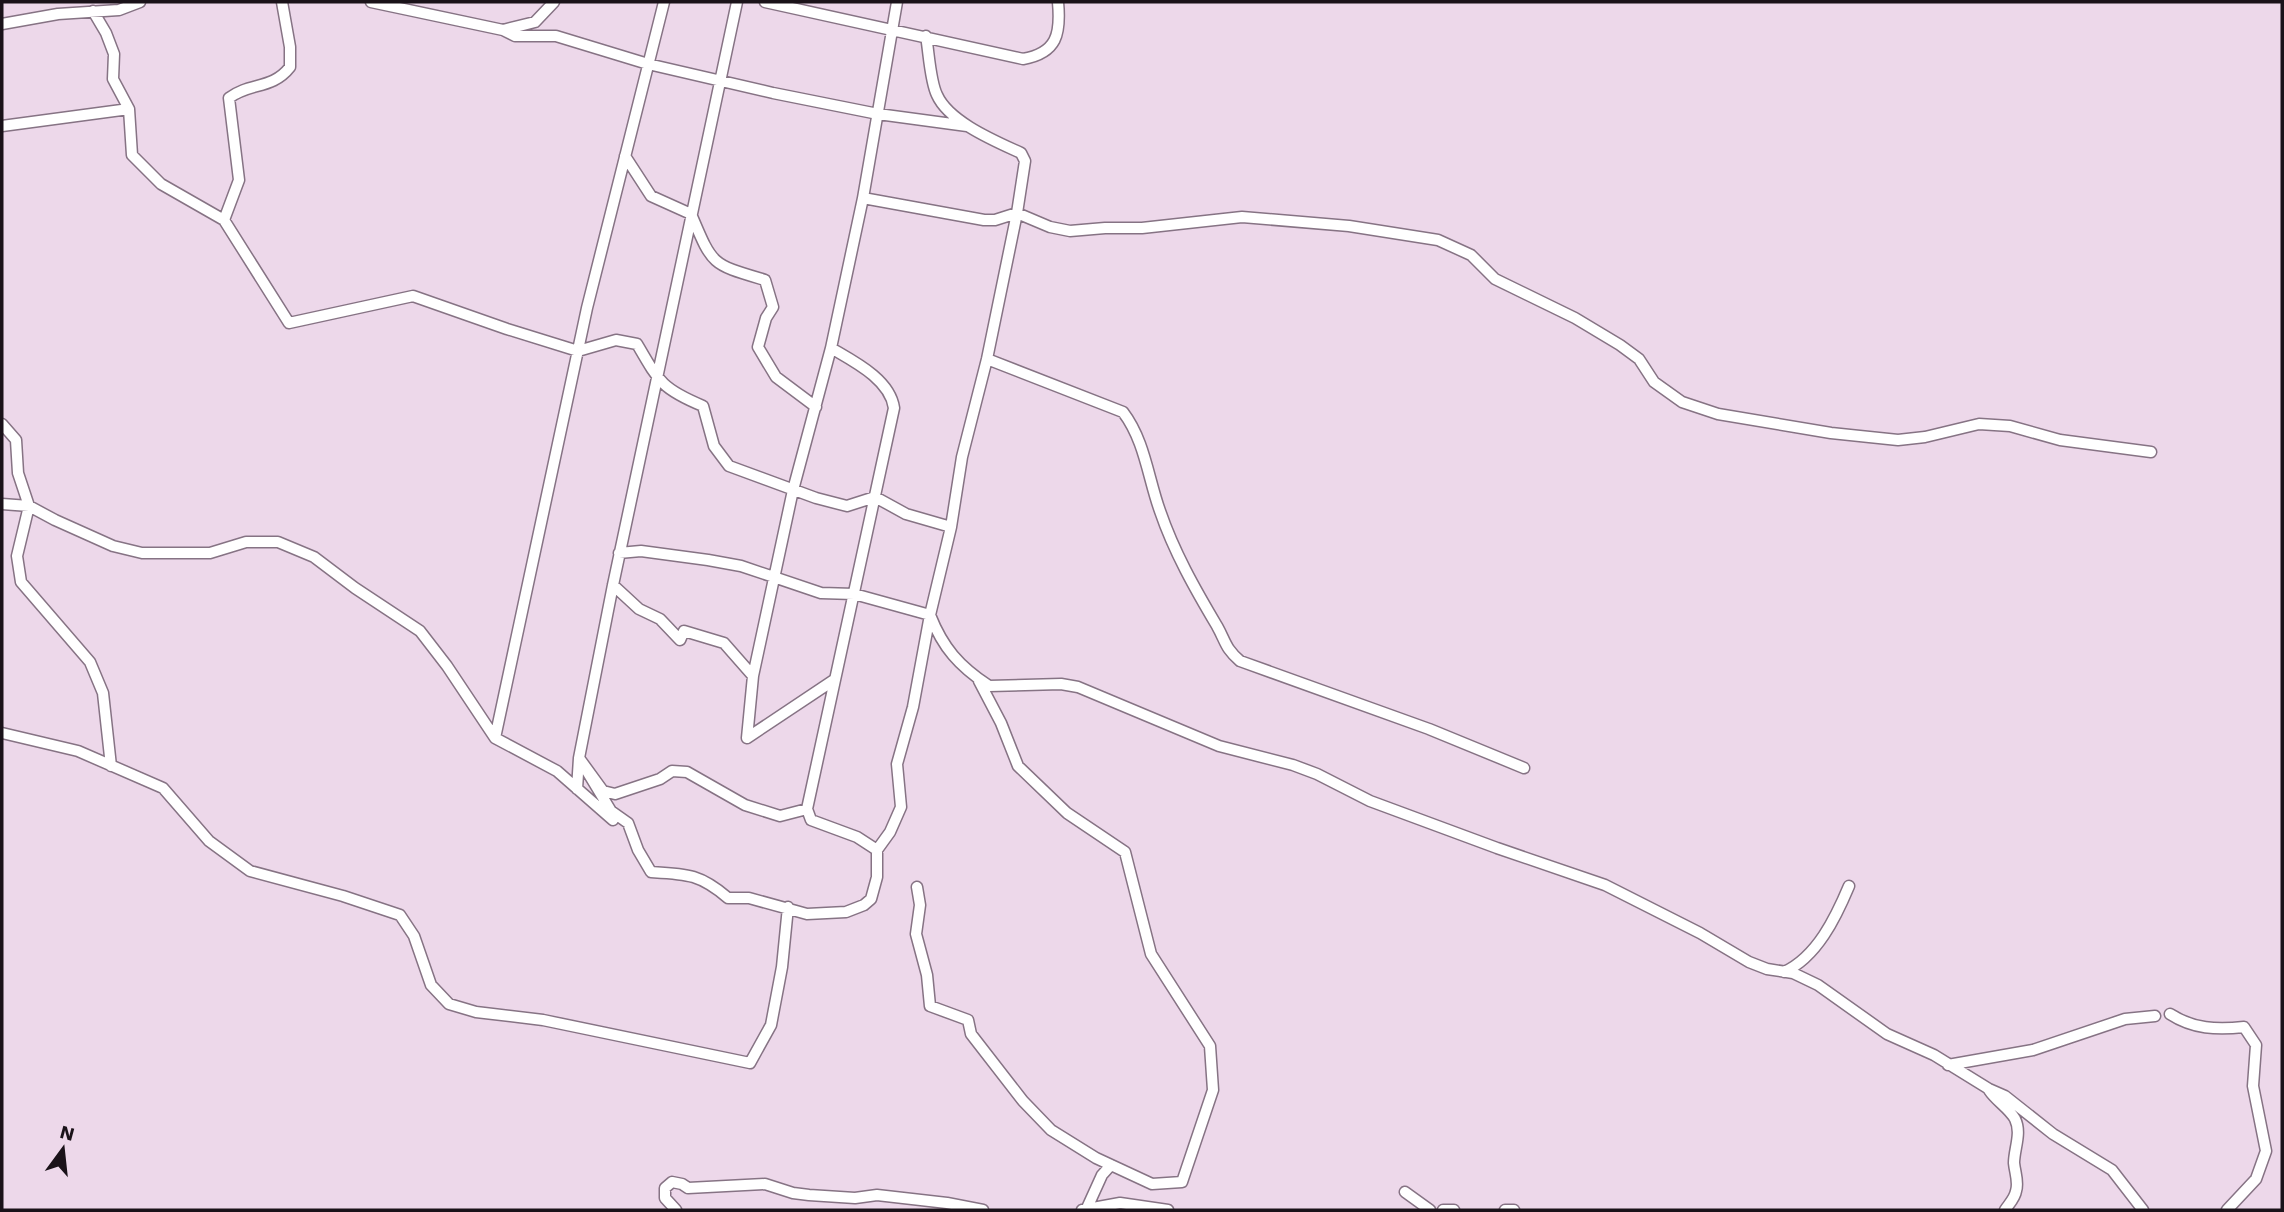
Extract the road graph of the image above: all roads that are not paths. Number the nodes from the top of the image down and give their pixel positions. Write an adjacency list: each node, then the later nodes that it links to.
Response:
1 (140, 2): 10 (street)
2 (282, 2): 25 (street)
3 (371, 2): 12 (street)
4 (554, 2): 12 (street)
5 (664, 2): 15 (street)
6 (737, 2): 16 (street)
7 (765, 2): 13 (street)
8 (897, 2): 13 (street)
9 (1058, 2): 14 (street)
10 (93, 11): 11 (street); 17 (street)
11 (2, 24)
12 (503, 30): 15 (street)
13 (891, 30): 14 (street); 18 (street)
14 (926, 36): 20 (street)
15 (648, 64): 16 (street); 21 (street)
16 (720, 81): 18 (street); 24 (street)
17 (129, 109): 19 (street); 25 (street)
18 (878, 114): 20 (street); 22 (street)
19 (2, 126)
20 (968, 126): 23 (street)
21 (625, 156): 24 (street); 27 (street)
22 (863, 198): 23 (street); 26 (street)
23 (1017, 213): 28 (street); 32 (street)
24 (691, 214): 29 (street); 30 (street)
25 (224, 220): 27 (street)
26 (831, 348): 30 (street); 34 (street)
27 (578, 351): 29 (street); 47 (street)
28 (986, 359): 37 (street); 50 (street)
29 (656, 377): 33 (street); 38 (street)
30 (816, 407): 33 (street)
31 (2, 424): 36 (street)
32 (2151, 452)
33 (793, 490): 34 (street); 39 (street)
34 (875, 497): 37 (street); 41 (street)
35 (2, 504): 36 (street)
36 (29, 506): 47 (street); 49 (street)
37 (951, 527): 42 (street)
38 (619, 554): 39 (street); 40 (street)
39 (775, 577): 41 (street); 43 (street)
40 (613, 585): 43 (street); 48 (street)
41 (854, 594): 42 (street); 45 (street)
42 (930, 615): 44 (street); 54 (street)
43 (753, 676): 45 (street)
44 (977, 677): 58 (street); 63 (street)
45 (834, 680): 52 (street)
46 (2, 733): 49 (street)
47 (495, 738): 51 (street)
48 (579, 758): 51 (street); 52 (street); 53 (street)
49 (111, 766): 57 (street)
50 (1524, 768)
51 (577, 789): 53 (street)
52 (807, 809): 54 (street)
53 (631, 832): 57 (street)
54 (877, 850): 57 (street)
55 (1849, 886): 58 (street)
56 (917, 887): 63 (street)
57 (788, 907)
58 (1783, 972): 61 (street)
59 (2170, 1014): 76 (street)
60 (2155, 1016): 61 (street)
61 (1948, 1065): 62 (street)
62 (1989, 1089): 74 (street); 75 (street)
63 (1111, 1165): 65 (street)
64 (1405, 1192): 69 (street)
65 (1084, 1209): 68 (street)
66 (676, 1210): 67 (street)
67 (983, 1210)
68 (1168, 1210)
69 (1430, 1210)
70 (1443, 1210): 71 (street)
71 (1454, 1210)
72 (1506, 1210): 73 (street)
73 (1514, 1210)
74 (2005, 1210)
75 (2143, 1210)
76 (2227, 1210)

